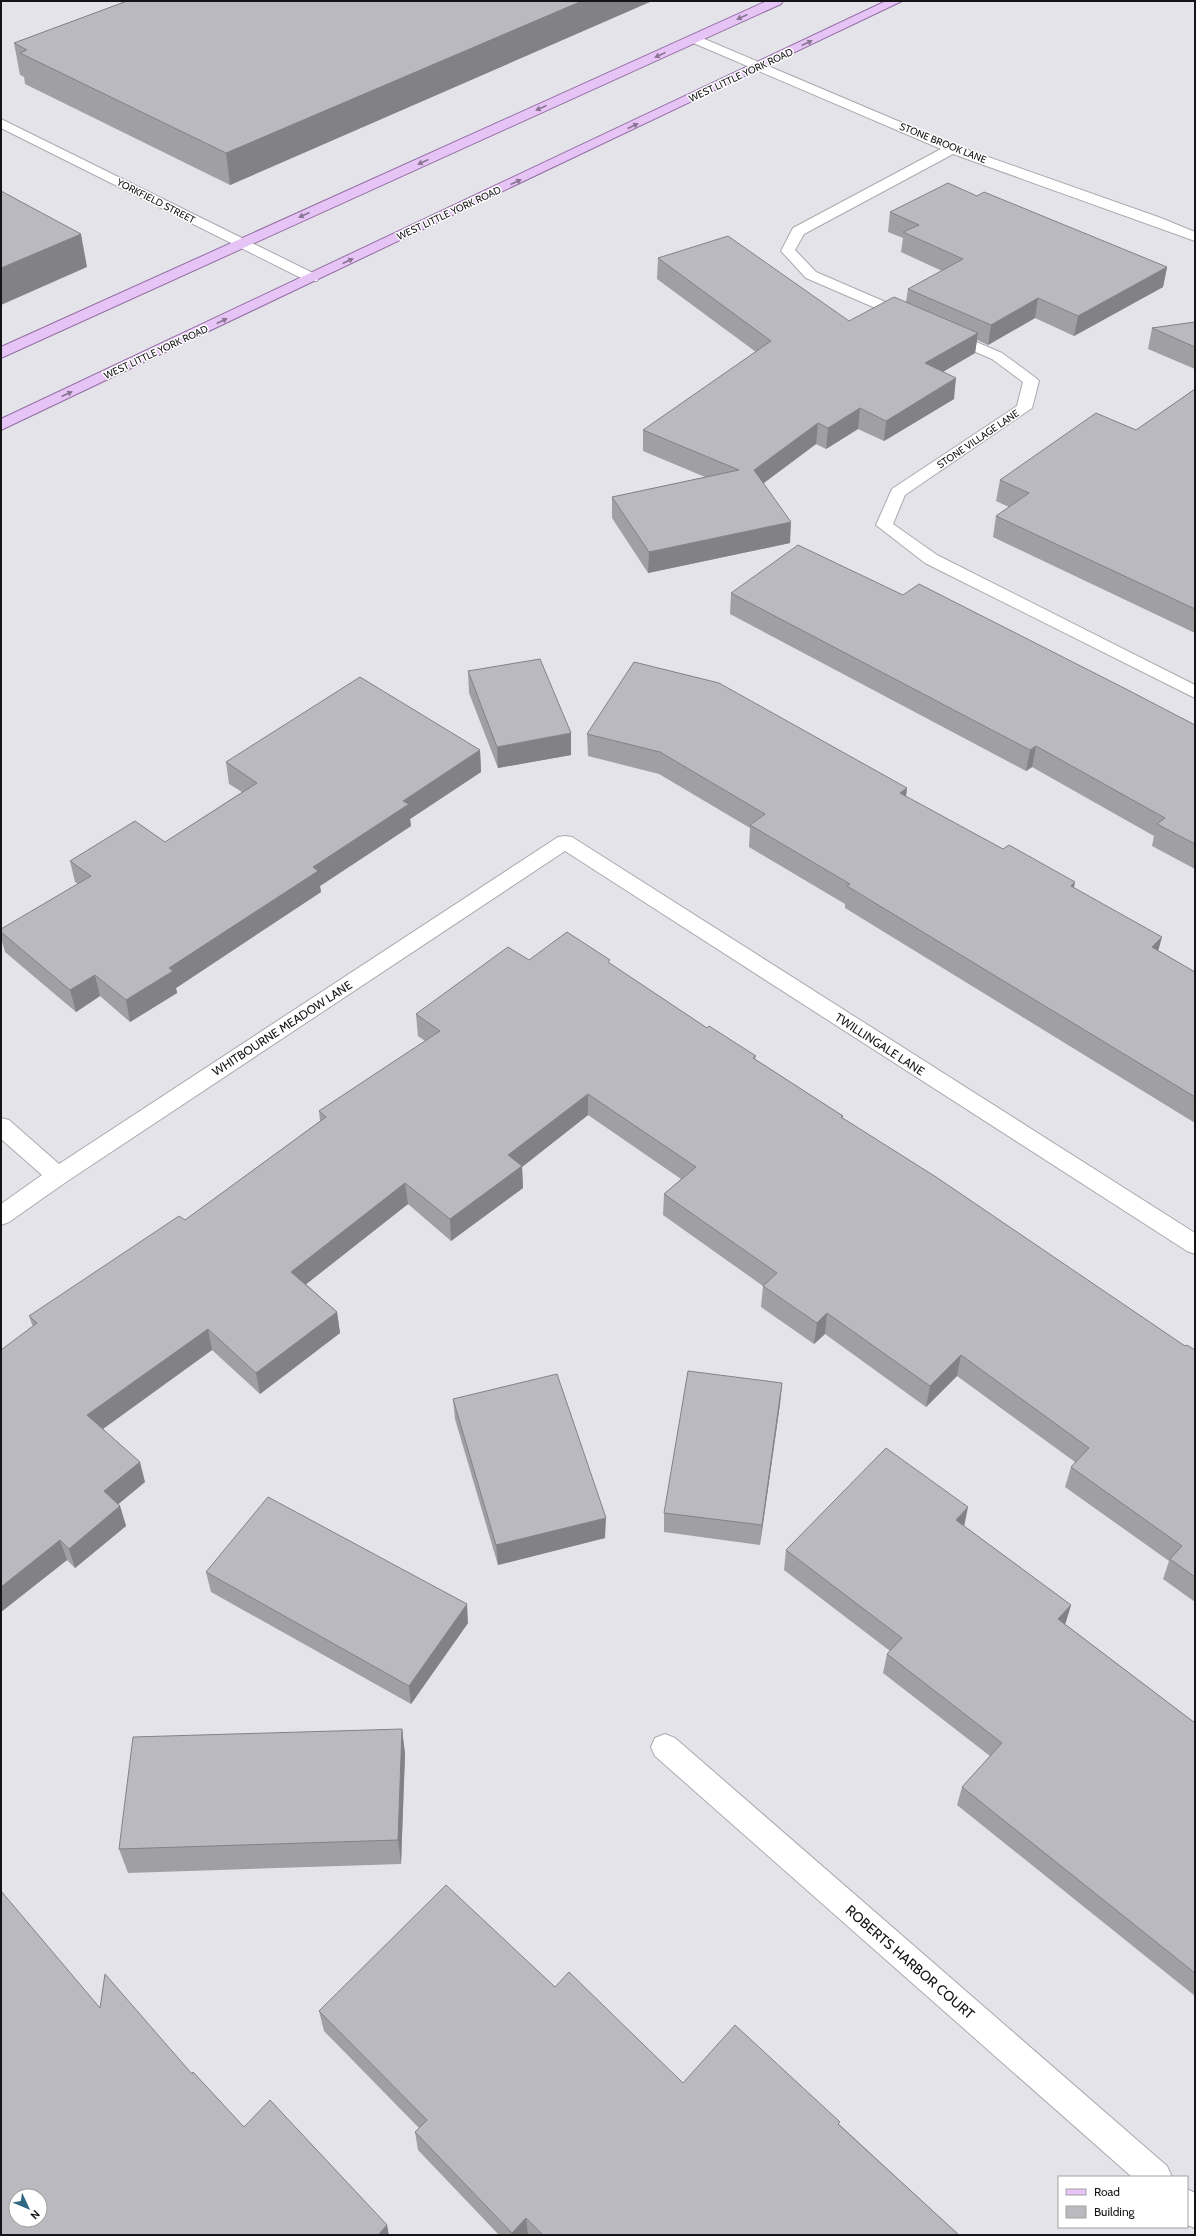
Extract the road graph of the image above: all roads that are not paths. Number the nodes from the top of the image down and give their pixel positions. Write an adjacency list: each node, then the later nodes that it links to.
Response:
1 (777, 1): 3 (main road, one-way to 3)
2 (896, 1): 4 (main road, WEST LITTLE YORK ROAD, one-way to 2)
3 (695, 39): 4 (street, STONE BROOK LANE); 8 (main road, one-way to 8)
4 (759, 66): 6 (street, STONE BROOK LANE); 9 (main road, WEST LITTLE YORK ROAD, one-way to 4)
5 (1, 123): 8 (street, YORKFIELD STREET)
6 (952, 149): 7 (street, STONE BROOK LANE); 12 (street, STONE VILLAGE LANE)
7 (1195, 237)
8 (242, 243): 9 (street, YORKFIELD STREET); 10 (main road)
9 (312, 278): 11 (main road, WEST LITTLE YORK ROAD, one-way to 9)
10 (1, 353)
11 (1, 425)
12 (1195, 692)
13 (565, 842): 15 (street, WHITBOURNE MEADOW LANE); 17 (street, TWILLINGALE LANE)
14 (1, 1126): 15 (street)
15 (58, 1176): 16 (street, WHITBOURNE MEADOW LANE)
16 (1, 1216)
17 (1195, 1246)
18 (665, 1746): 19 (street, ROBERTS HARBOR COURT)
19 (1155, 2176)

